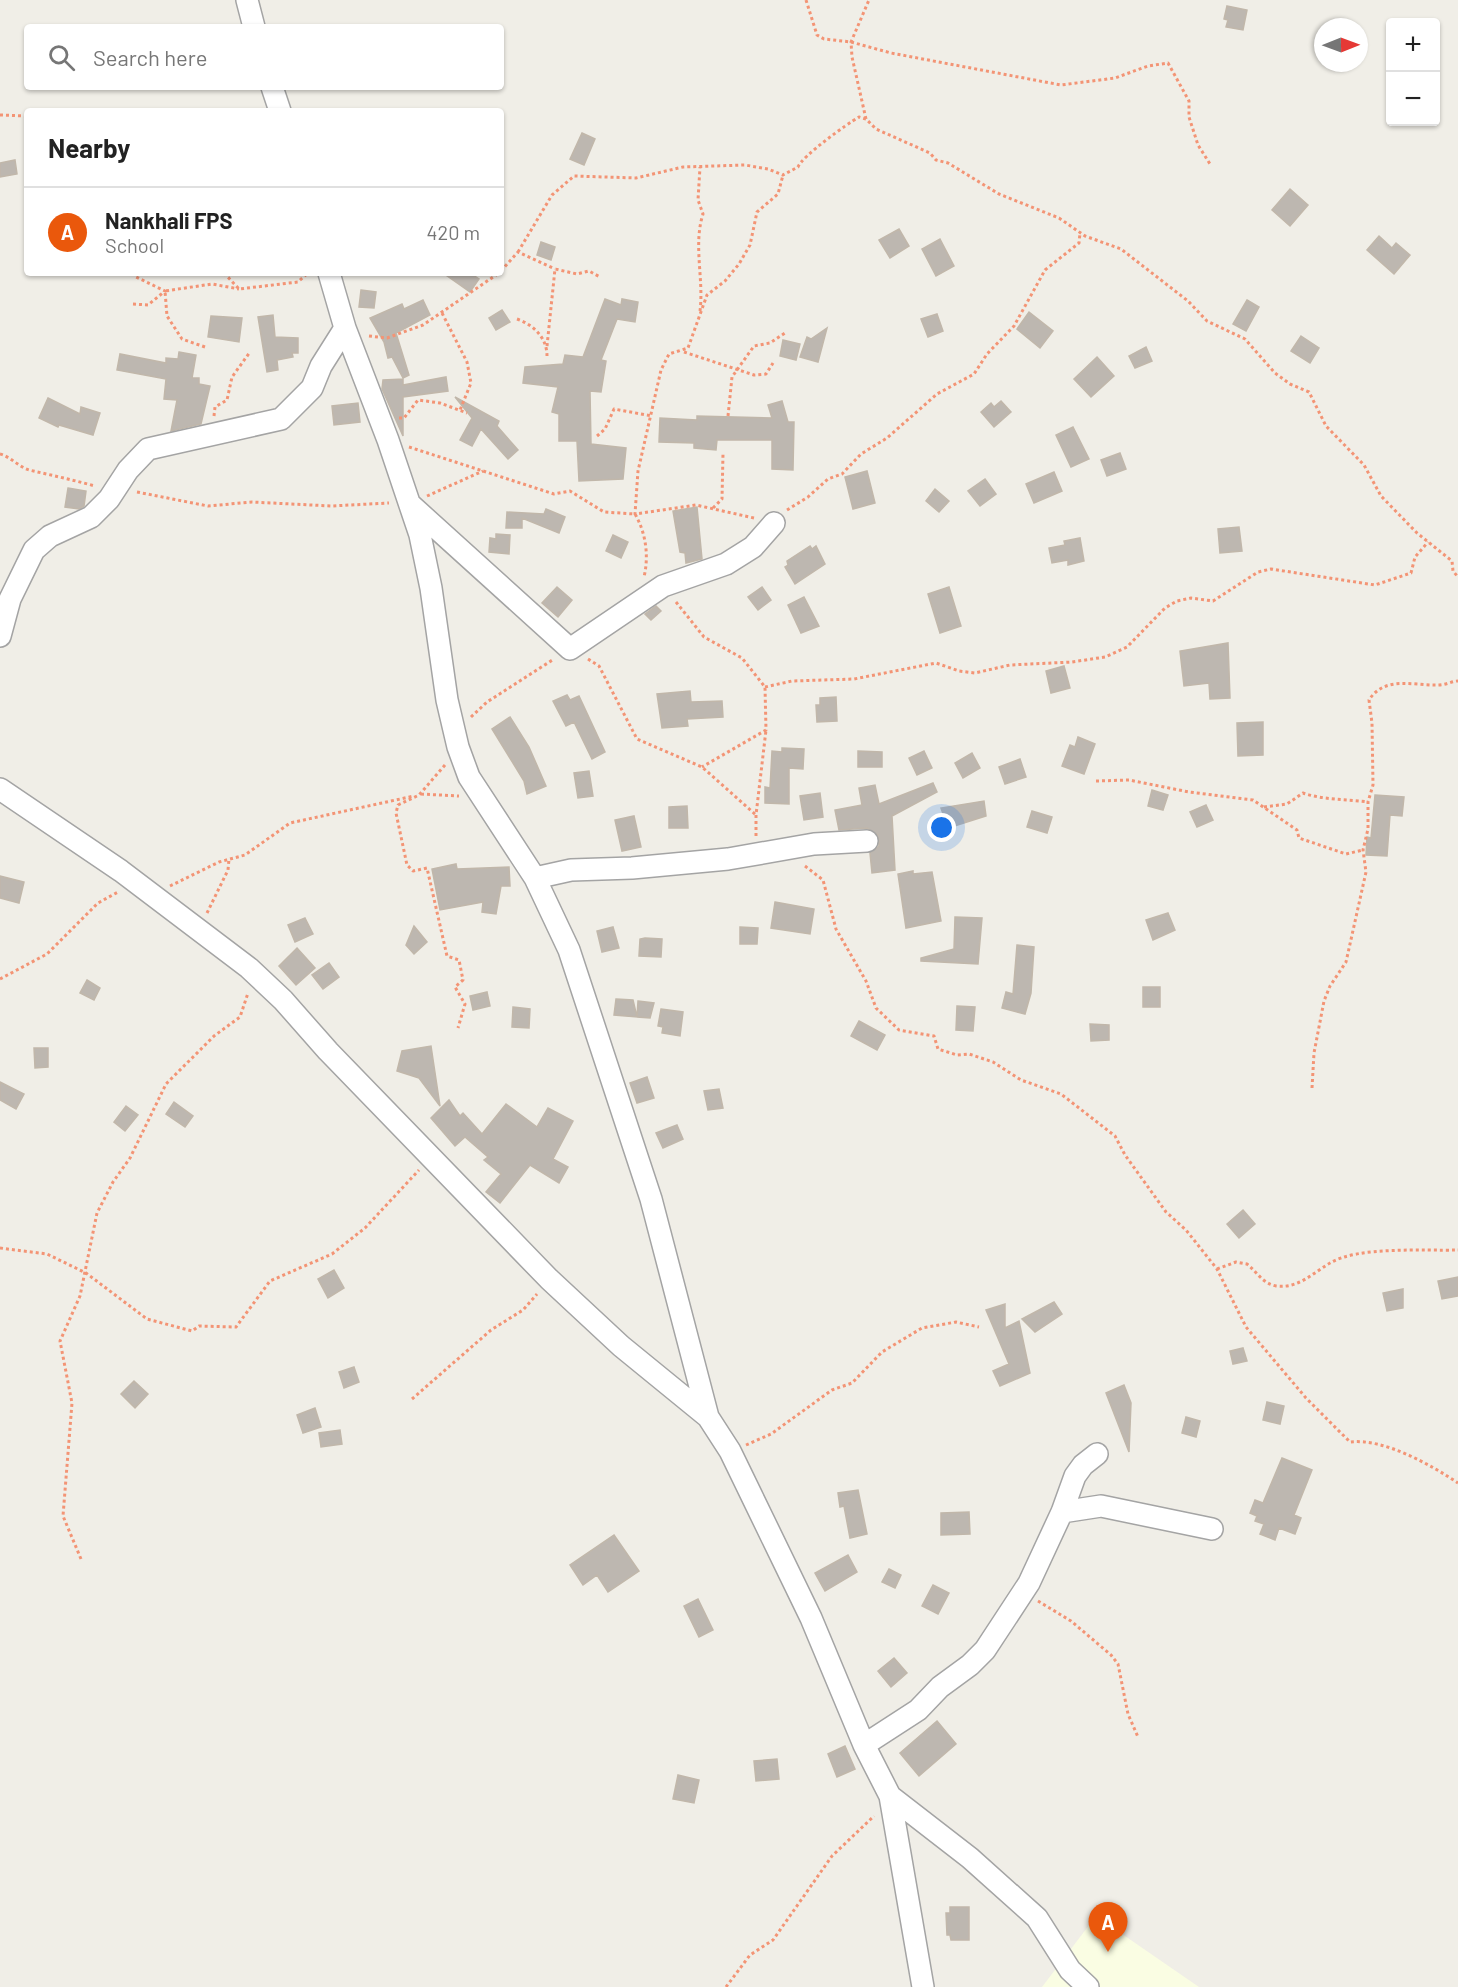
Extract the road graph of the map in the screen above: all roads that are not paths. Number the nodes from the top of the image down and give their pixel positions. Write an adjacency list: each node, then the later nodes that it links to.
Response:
1 (247, 0): 2 (street)
2 (253, 24)
3 (273, 90): 4 (street)
4 (279, 108)
5 (330, 276): 6 (street)
6 (345, 328): 7 (street); 9 (street)
7 (410, 503): 8 (street); 12 (street)
8 (774, 524)
9 (0, 636)
10 (0, 789): 13 (street)
11 (867, 841): 12 (street)
12 (535, 878): 13 (street)
13 (708, 1418): 17 (street)
14 (1097, 1454): 15 (street)
15 (1062, 1512): 16 (street); 17 (street)
16 (1212, 1529)
17 (864, 1745): 18 (street)
18 (890, 1796): 19 (street); 20 (street)
19 (923, 1987)
20 (1088, 1987)

